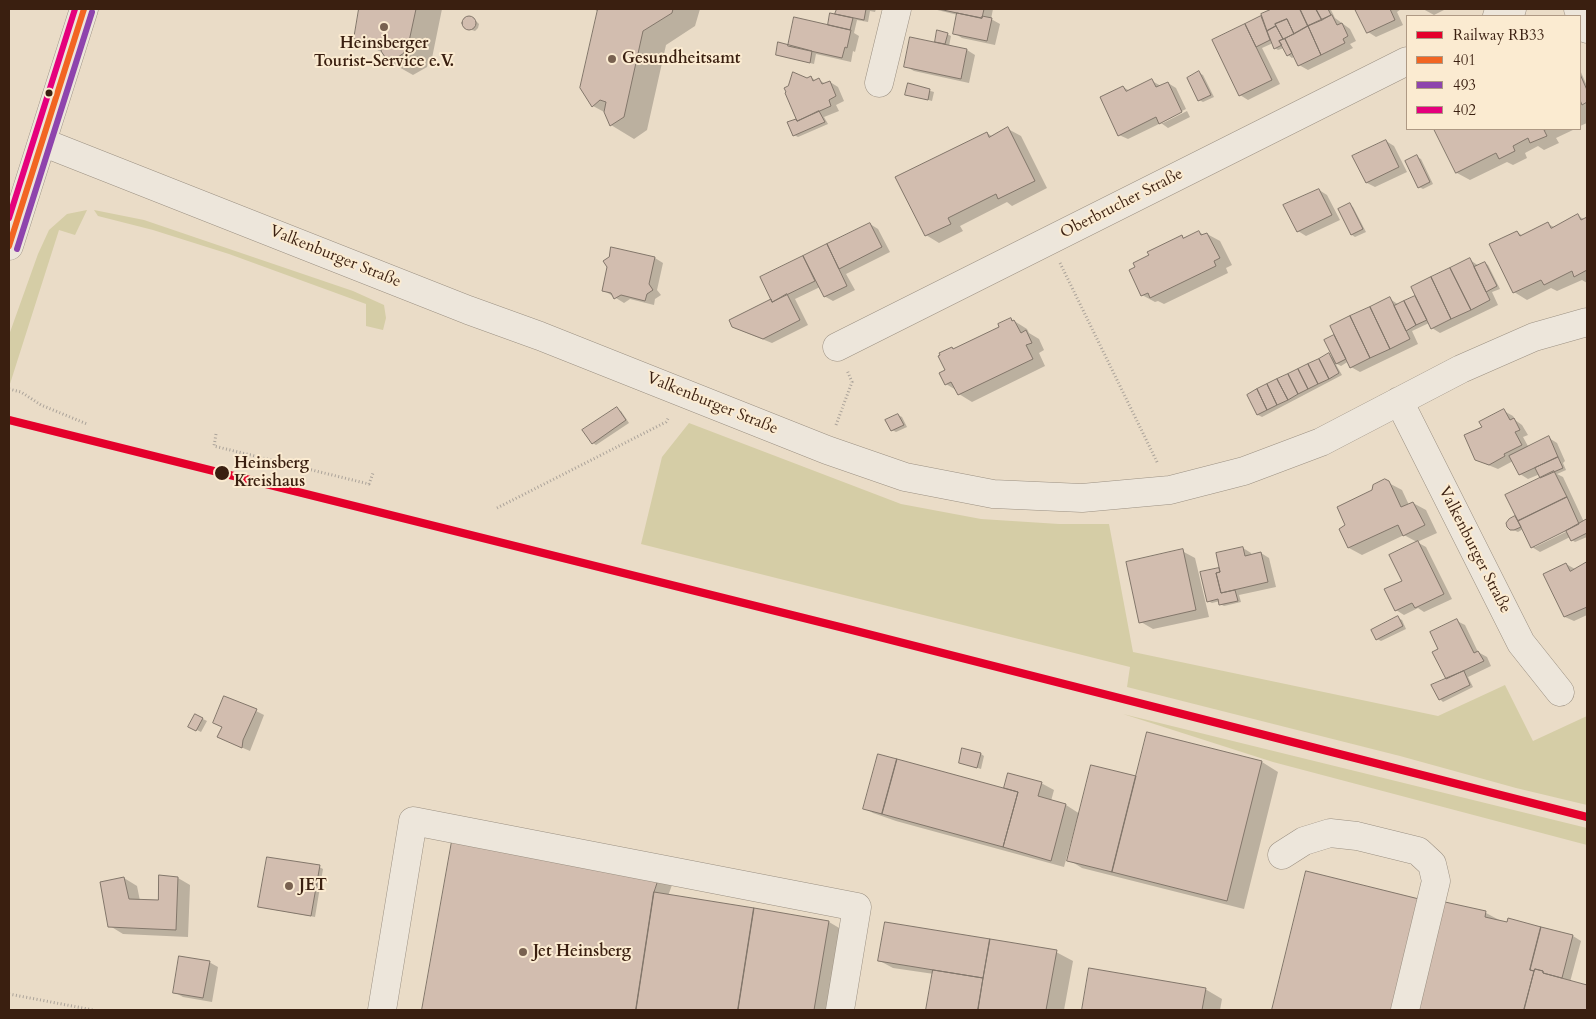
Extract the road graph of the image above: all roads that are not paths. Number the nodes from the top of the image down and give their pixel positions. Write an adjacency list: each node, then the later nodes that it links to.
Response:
1 (84, 9): 9 (street)
2 (897, 9): 8 (street)
3 (1512, 9): 4 (street)
4 (1499, 15)
5 (1581, 16): 6 (street)
6 (1587, 29)
7 (1406, 62): 12 (street, Oberbrucher Straße)
8 (879, 83)
9 (42, 142): 10 (street); 13 (street, Valkenburger Straße)
10 (9, 246)
11 (1587, 322): 13 (street, Valkenburger Straße)
12 (837, 347)
13 (1399, 401): 14 (street, Valkenburger Straße)
14 (1560, 692)
15 (1282, 855): 18 (street)
16 (382, 1010): 17 (street)
17 (840, 1010)
18 (1405, 1010)

